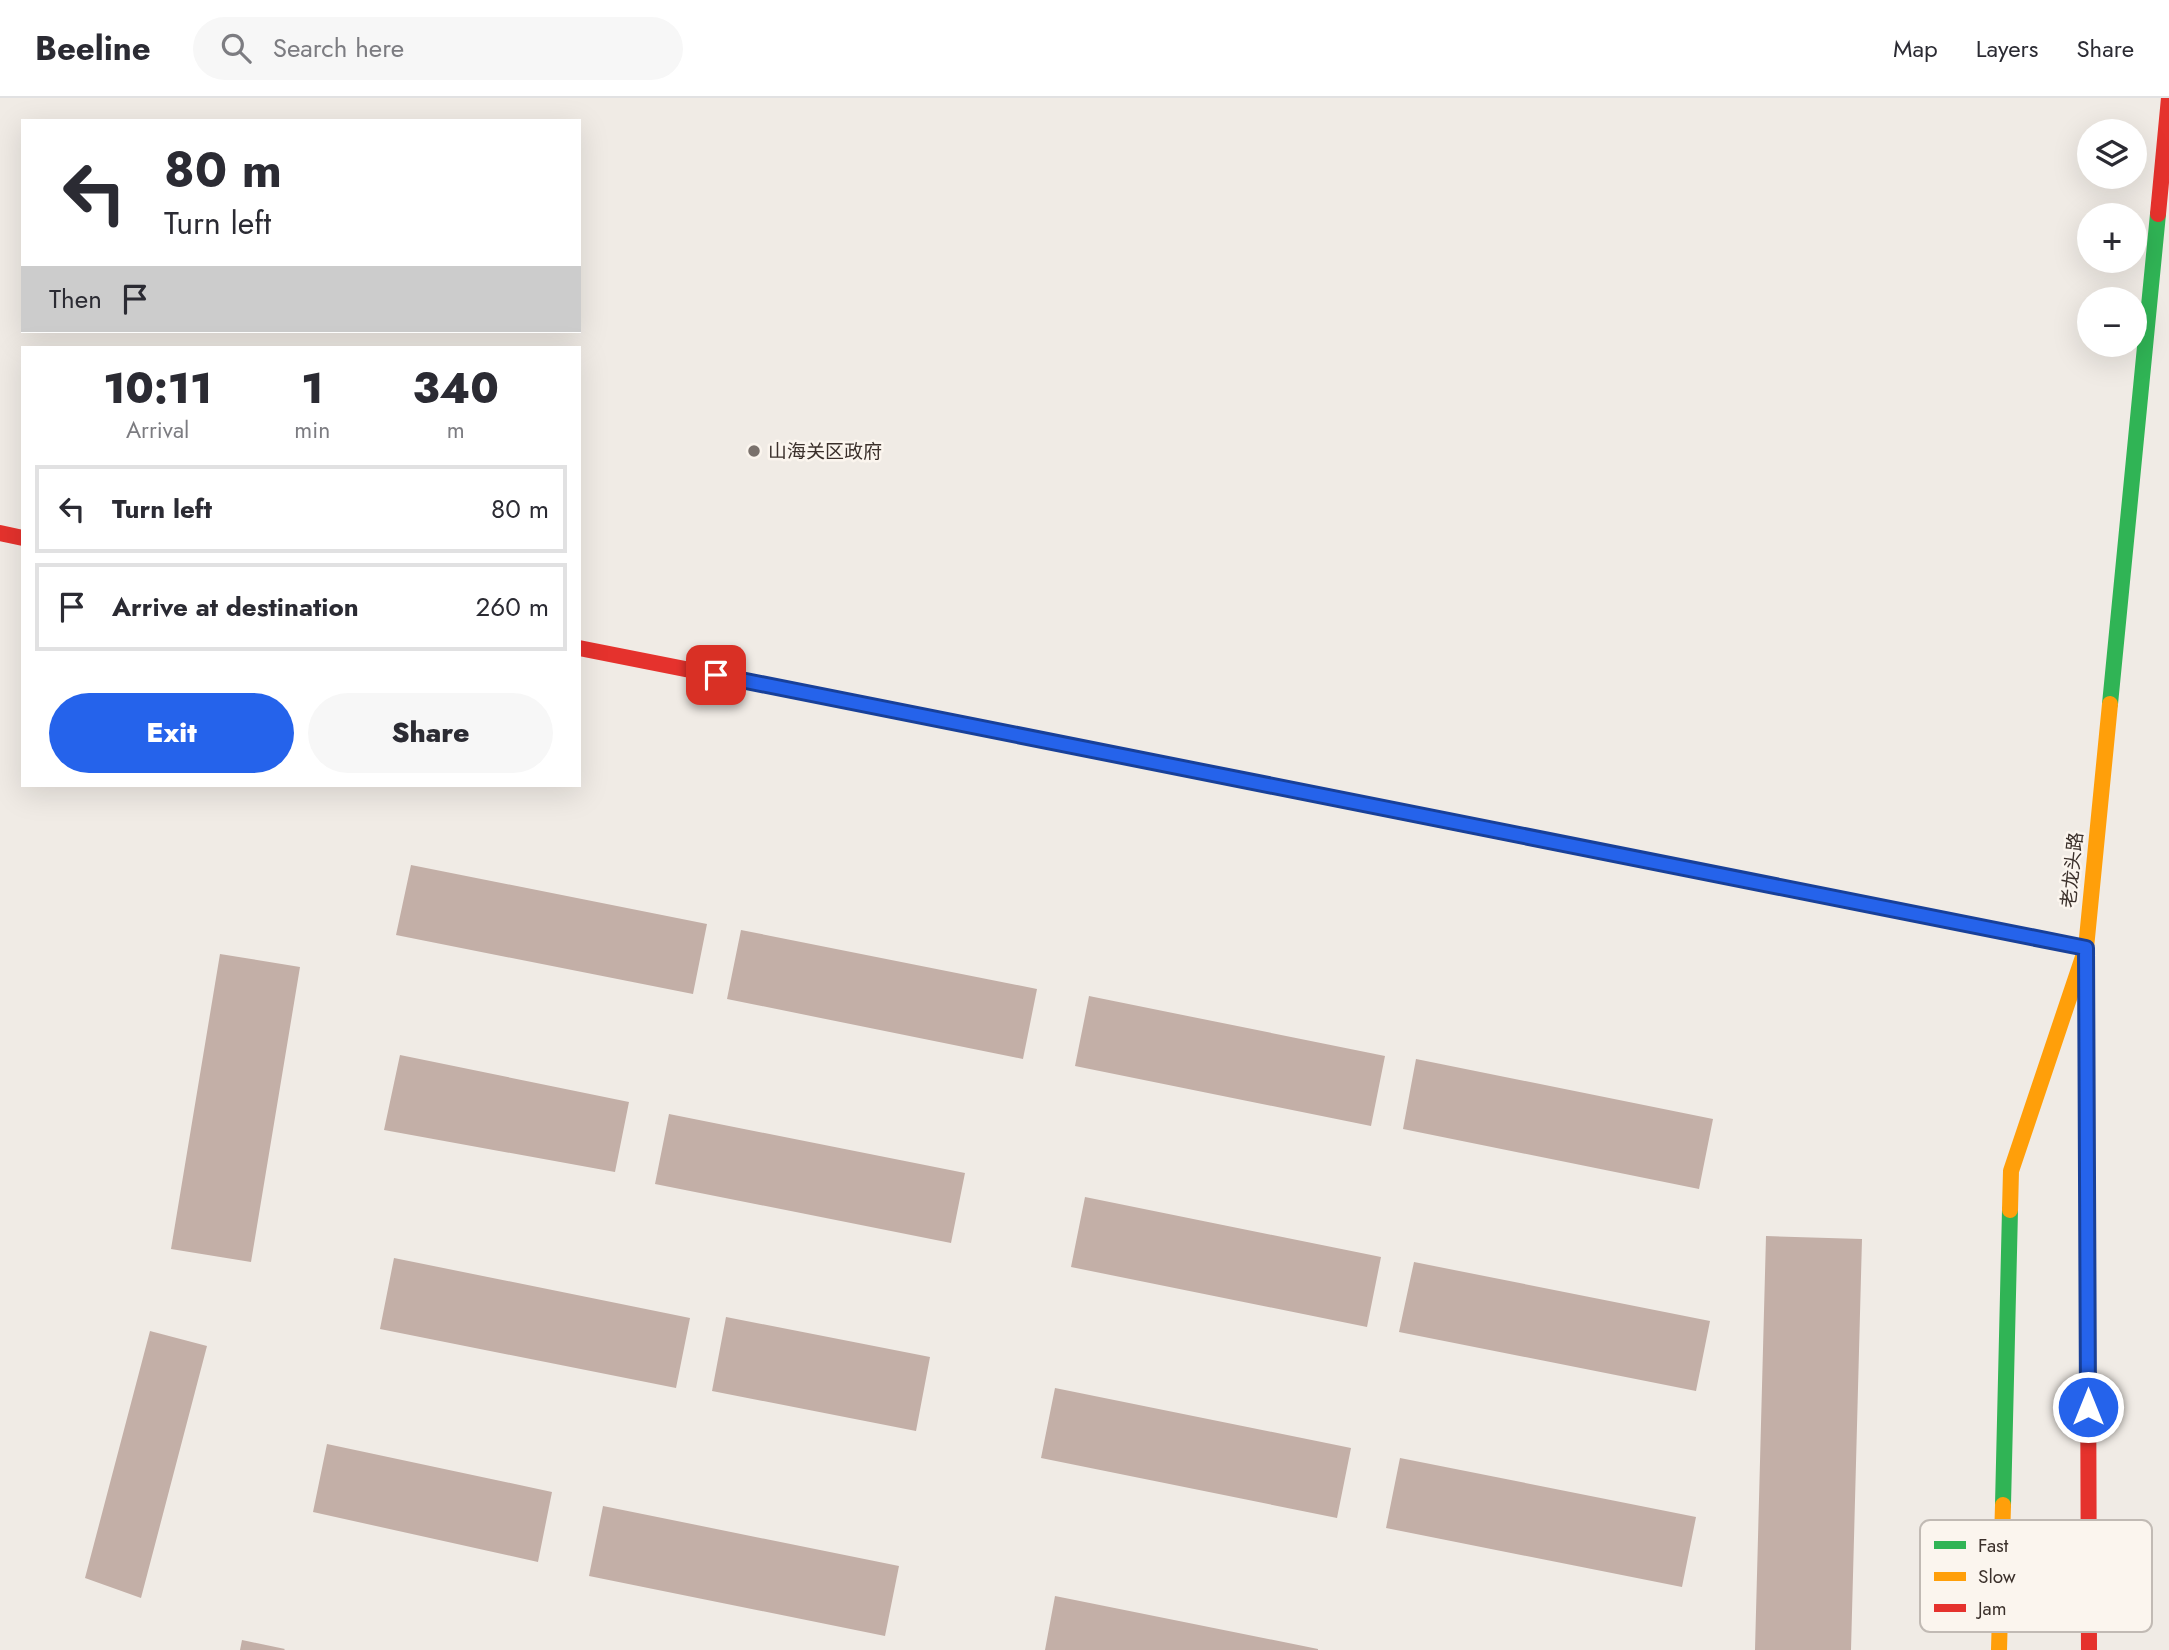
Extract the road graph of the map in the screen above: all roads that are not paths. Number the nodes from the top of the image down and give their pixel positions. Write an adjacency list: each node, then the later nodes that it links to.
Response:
1 (2169, 98): 5 (main road, 老龙头路)
2 (0, 533): 3 (main road)
3 (21, 538)
4 (581, 648): 5 (main road)
5 (2086, 948): 6 (main road); 7 (main road, 老龙头路)
6 (2002, 1520)
7 (2088, 1520)
8 (1999, 1632): 10 (main road)
9 (2089, 1632): 11 (main road, 老龙头路)
10 (1999, 1650)
11 (2089, 1650)

